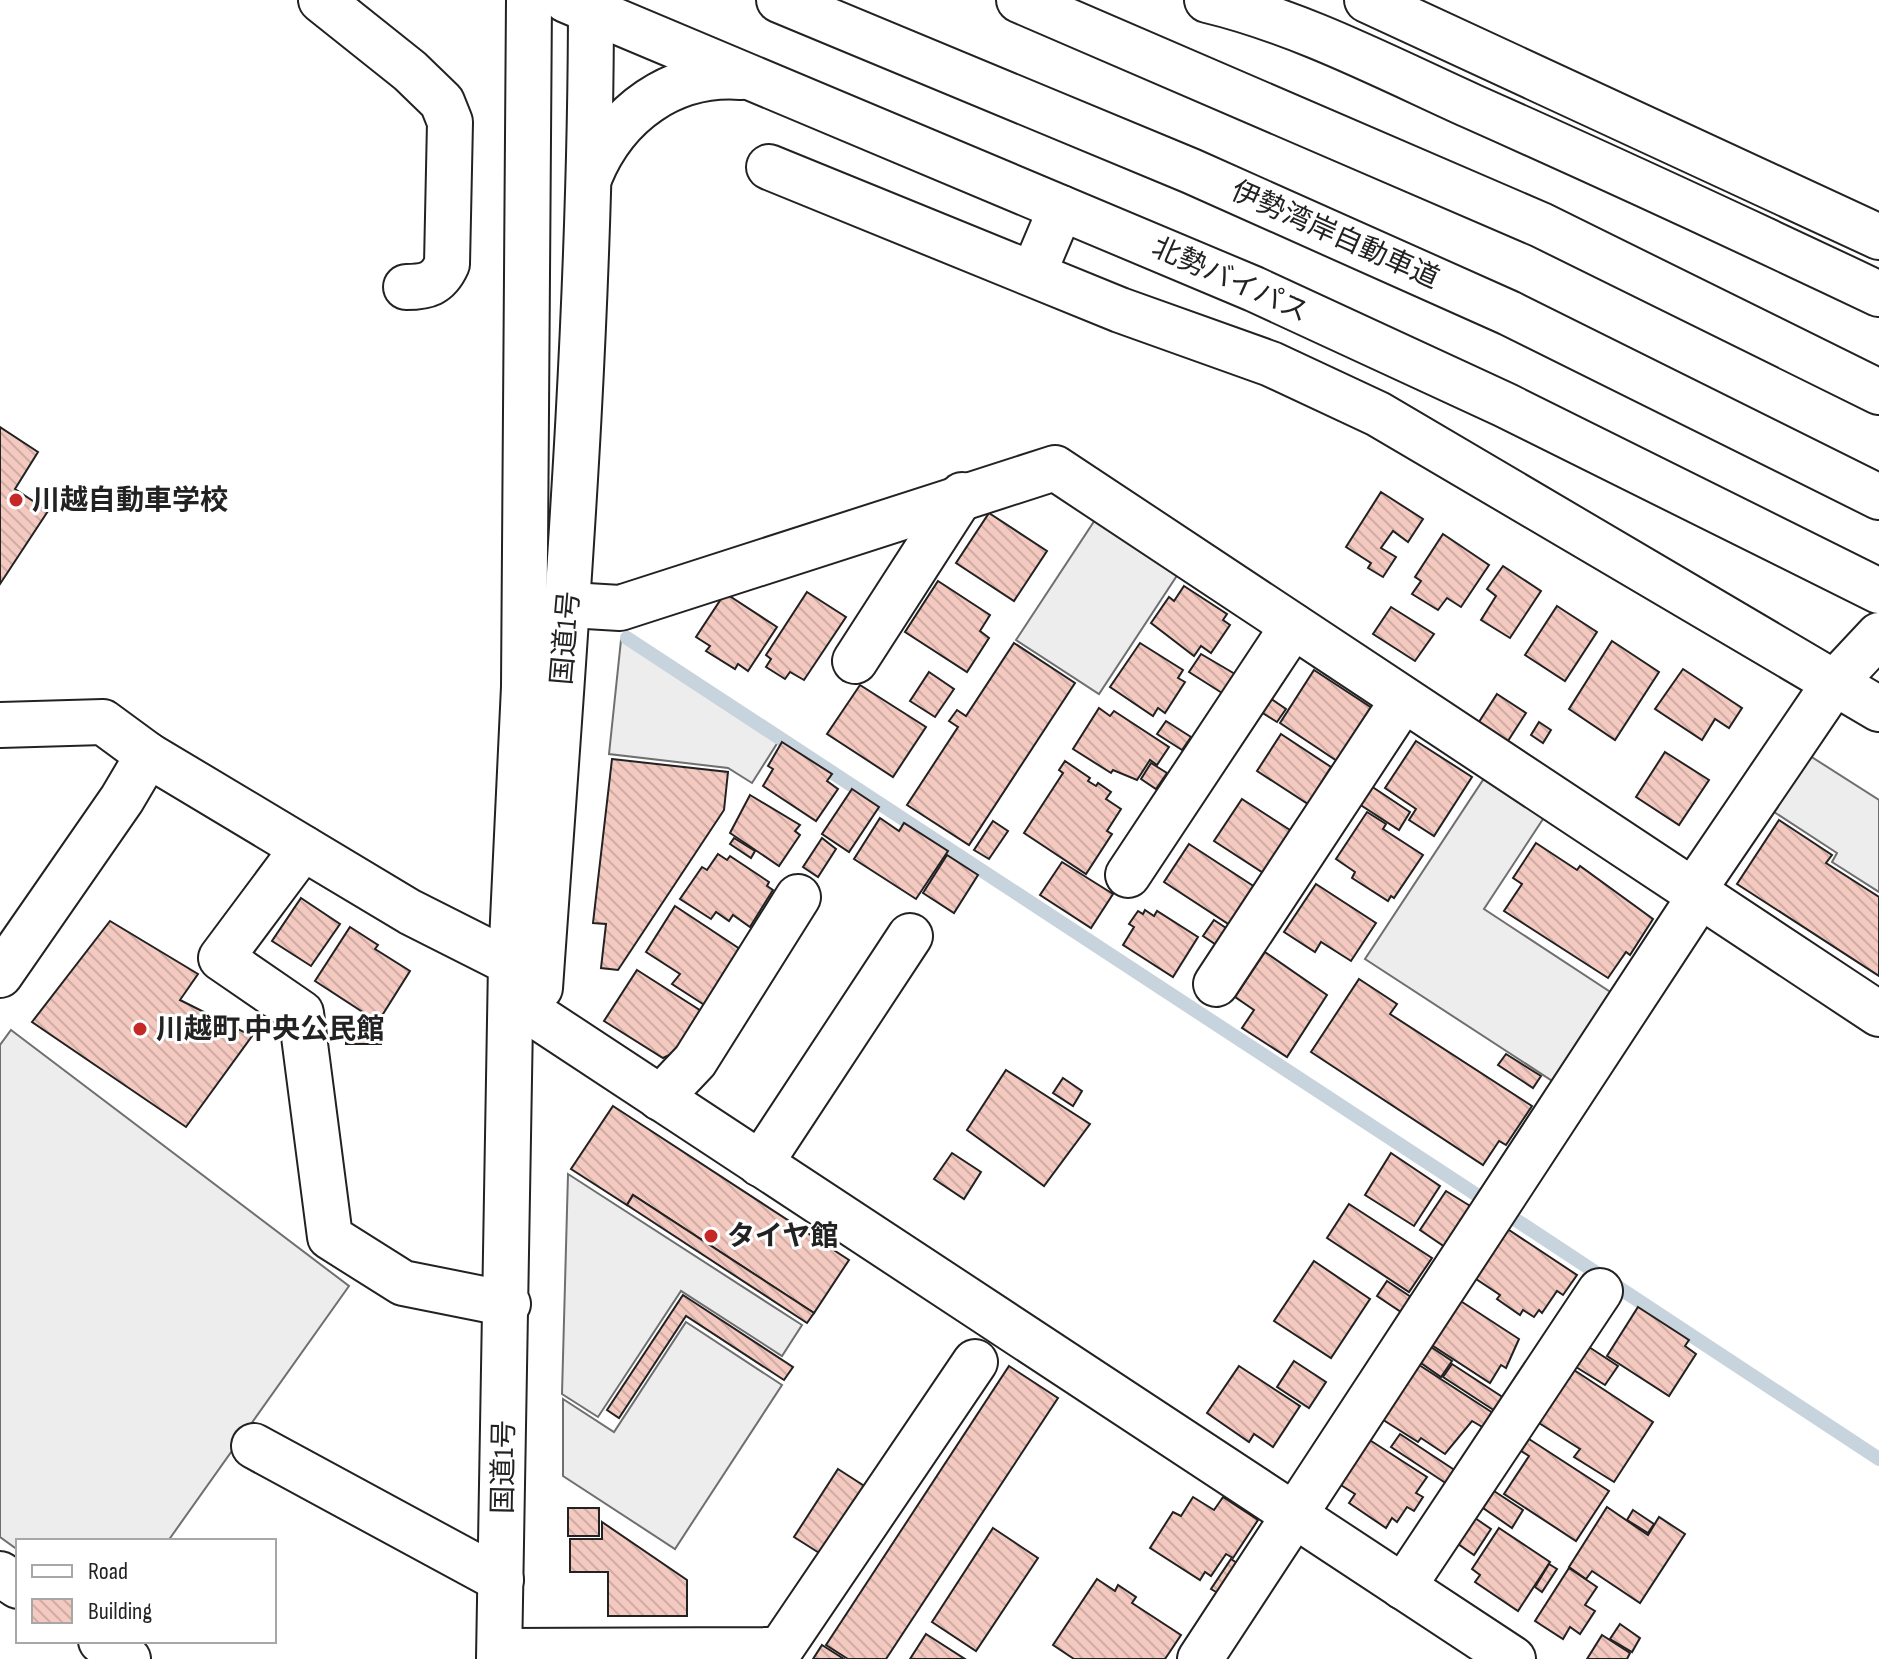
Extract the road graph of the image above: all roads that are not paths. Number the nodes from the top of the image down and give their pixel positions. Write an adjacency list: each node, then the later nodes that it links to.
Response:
1 (321, 0): 14 (main road)
2 (529, 0): 34 (main road, 国道1号)
3 (779, 0): 18 (main road, 伊勢湾岸自動車道)
4 (1019, 0): 16 (main road)
5 (1207, 0): 15 (main road)
6 (1367, 0): 12 (main road)
7 (583, 3): 8 (main road, 北勢バイパス); 10 (main road, 国道1号)
8 (752, 78): 10 (main road); 11 (main road, 北勢バイパス)
9 (769, 167): 13 (main road)
10 (588, 181): 20 (main road, 国道1号)
11 (1061, 208): 13 (main road); 19 (main road, 北勢バイパス)
12 (1879, 237)
13 (1034, 272): 24 (main road)
14 (406, 287)
15 (1879, 294)
16 (1879, 392)
17 (962, 495): 20 (main road); 21 (main road); 23 (main road)
18 (1879, 497)
19 (1879, 591)
20 (570, 605): 38 (main road, 国道1号)
21 (1293, 626): 25 (main road); 30 (main road)
22 (1879, 635): 24 (main road)
23 (855, 661)
24 (1835, 682): 26 (main road); 31 (main road)
25 (1403, 700): 31 (main road); 36 (main road)
26 (1879, 709)
27 (0, 725): 28 (main road)
28 (148, 755): 29 (main road); 35 (main road)
29 (303, 848): 34 (main road); 41 (main road)
30 (1128, 875)
31 (1697, 893): 37 (main road); 45 (main road)
32 (798, 897): 39 (main road)
33 (910, 936): 40 (main road)
34 (511, 963): 41 (main road, 国道1号)
35 (0, 975)
36 (1216, 984)
37 (1879, 1014)
38 (538, 1017): 39 (main road); 41 (main road, 国道1号)
39 (660, 1098): 40 (main road)
40 (760, 1164): 45 (main road)
41 (508, 1290): 46 (main road, 国道1号)
42 (1600, 1291): 47 (main road)
43 (975, 1362): 49 (main road)
44 (254, 1446): 46 (main road)
45 (1295, 1516): 47 (main road); 51 (main road)
46 (501, 1580): 49 (main road, 国道1号)
47 (1403, 1587): 52 (main road)
48 (104, 1643): 50 (main road)
49 (500, 1655)
50 (128, 1659)
51 (1200, 1659)
52 (1513, 1659)

